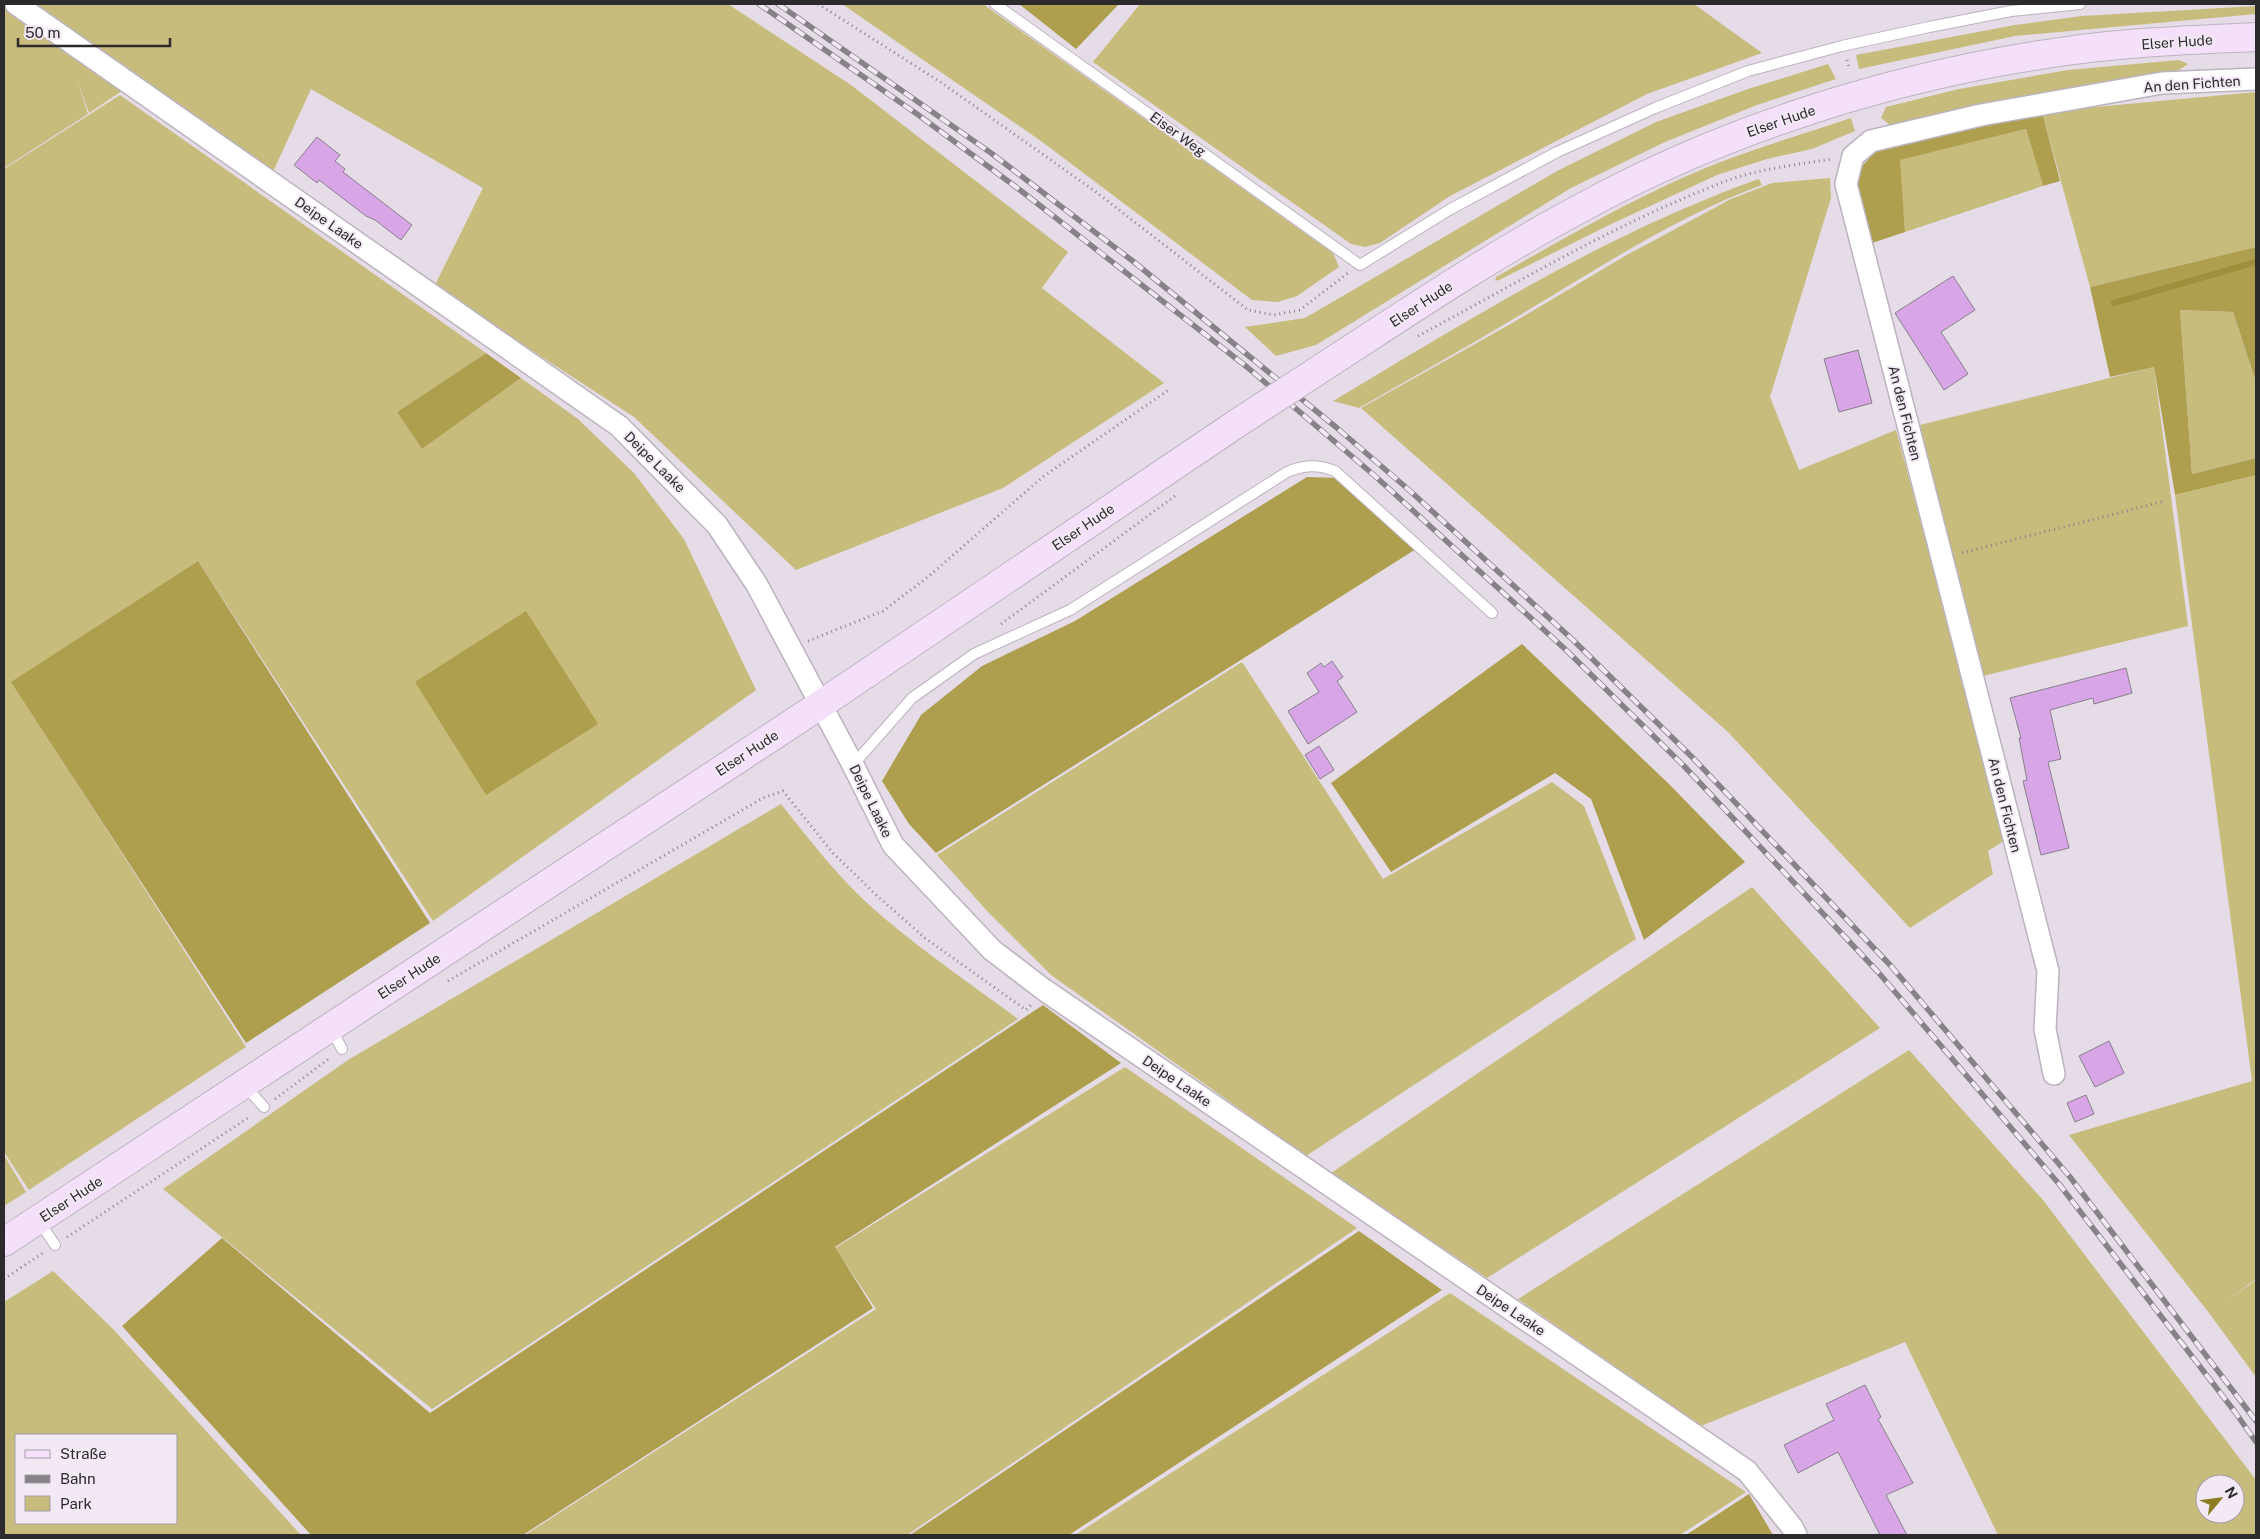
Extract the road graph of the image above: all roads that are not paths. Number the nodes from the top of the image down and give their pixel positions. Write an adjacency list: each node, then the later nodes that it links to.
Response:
1 (16, 4): 7 (street, Deipe Laake)
2 (995, 4): 3 (lane, Eiser Weg)
3 (2080, 4)
4 (2256, 37): 7 (street, Elser Hude, bridge)
5 (2256, 79): 9 (street, An den Fichten)
6 (1492, 613): 8 (lane)
7 (820, 705): 8 (street, Deipe Laake); 10 (street, Elser Hude)
8 (853, 764): 15 (street, Deipe Laake)
9 (2054, 1074)
10 (244, 1085): 11 (lane); 12 (street, Elser Hude)
11 (264, 1107)
12 (38, 1219): 13 (street, Elser Hude); 14 (lane)
13 (4, 1242)
14 (55, 1245)
15 (1796, 1535)

